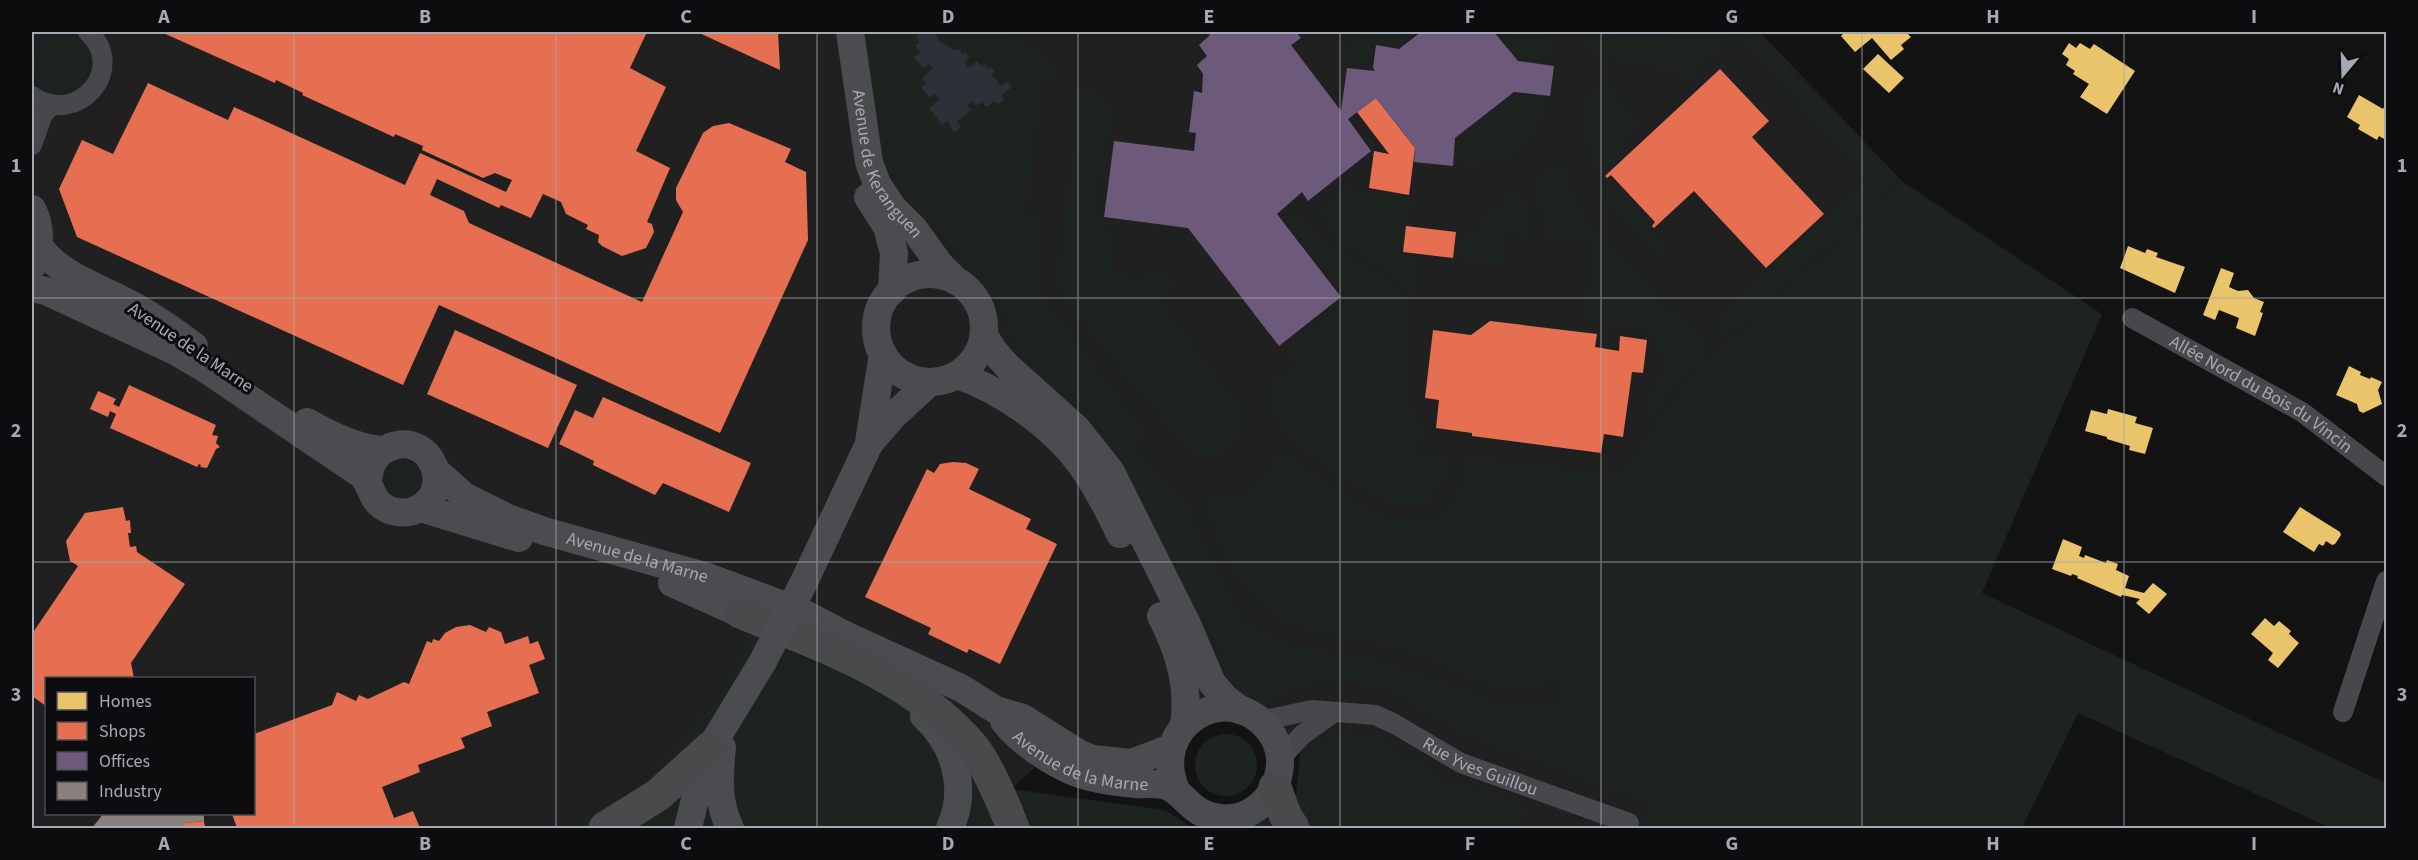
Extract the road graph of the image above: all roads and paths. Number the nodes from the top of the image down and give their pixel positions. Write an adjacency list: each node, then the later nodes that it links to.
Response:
1 (87, 32): 5 (street)
2 (831, 32): 11 (main road, Avenue de Keranguen)
3 (850, 32): 9 (main road, Avenue de Keranguen)
4 (32, 96): 5 (street)
5 (52, 105): 6 (street)
6 (32, 145)
7 (32, 209): 8 (main road)
8 (35, 257): 17 (main road, Avenue de la Marne)
9 (956, 281): 11 (main road); 13 (main road)
10 (32, 288): 20 (main road, Avenue de la Marne)
11 (891, 291): 14 (main road)
12 (2132, 318): 19 (street, Allée Nord du Bois du Vincin)
13 (984, 335): 15 (main road); 30 (main road)
14 (883, 354): 15 (main road); 16 (main road)
15 (944, 379): 16 (main road); 31 (main road)
16 (869, 444): 26 (main road, bridge)
17 (383, 450): 18 (main road); 20 (main road)
18 (436, 471): 21 (main road); 25 (main road, Avenue de la Marne)
19 (2386, 476)
20 (368, 482): 21 (main road)
21 (421, 508): 23 (main road, Avenue de la Marne)
22 (2386, 581): 28 (street)
23 (672, 583): 24 (main road); 25 (main road, Avenue de la Marne)
24 (740, 612): 39 (main road); 40 (highway)
25 (844, 635): 27 (main road, Avenue de la Marne)
26 (738, 703): 32 (main road); 38 (main road)
27 (996, 710): 31 (main road, Avenue de la Marne); 34 (main road, Avenue de la Marne)
28 (2343, 712)
29 (1333, 713): 30 (street, Rue Yves Guillou); 33 (street); 35 (street, Rue Yves Guillou)
30 (1249, 714): 31 (main road); 33 (main road)
31 (1178, 736): 34 (main road)
32 (711, 747): 36 (highway); 37 (main road)
33 (1278, 773): 34 (main road); 41 (highway)
34 (1177, 792)
35 (1629, 823)
36 (605, 828)
37 (688, 828)
38 (730, 828)
39 (951, 828)
40 (1012, 828)
41 (1293, 828)

